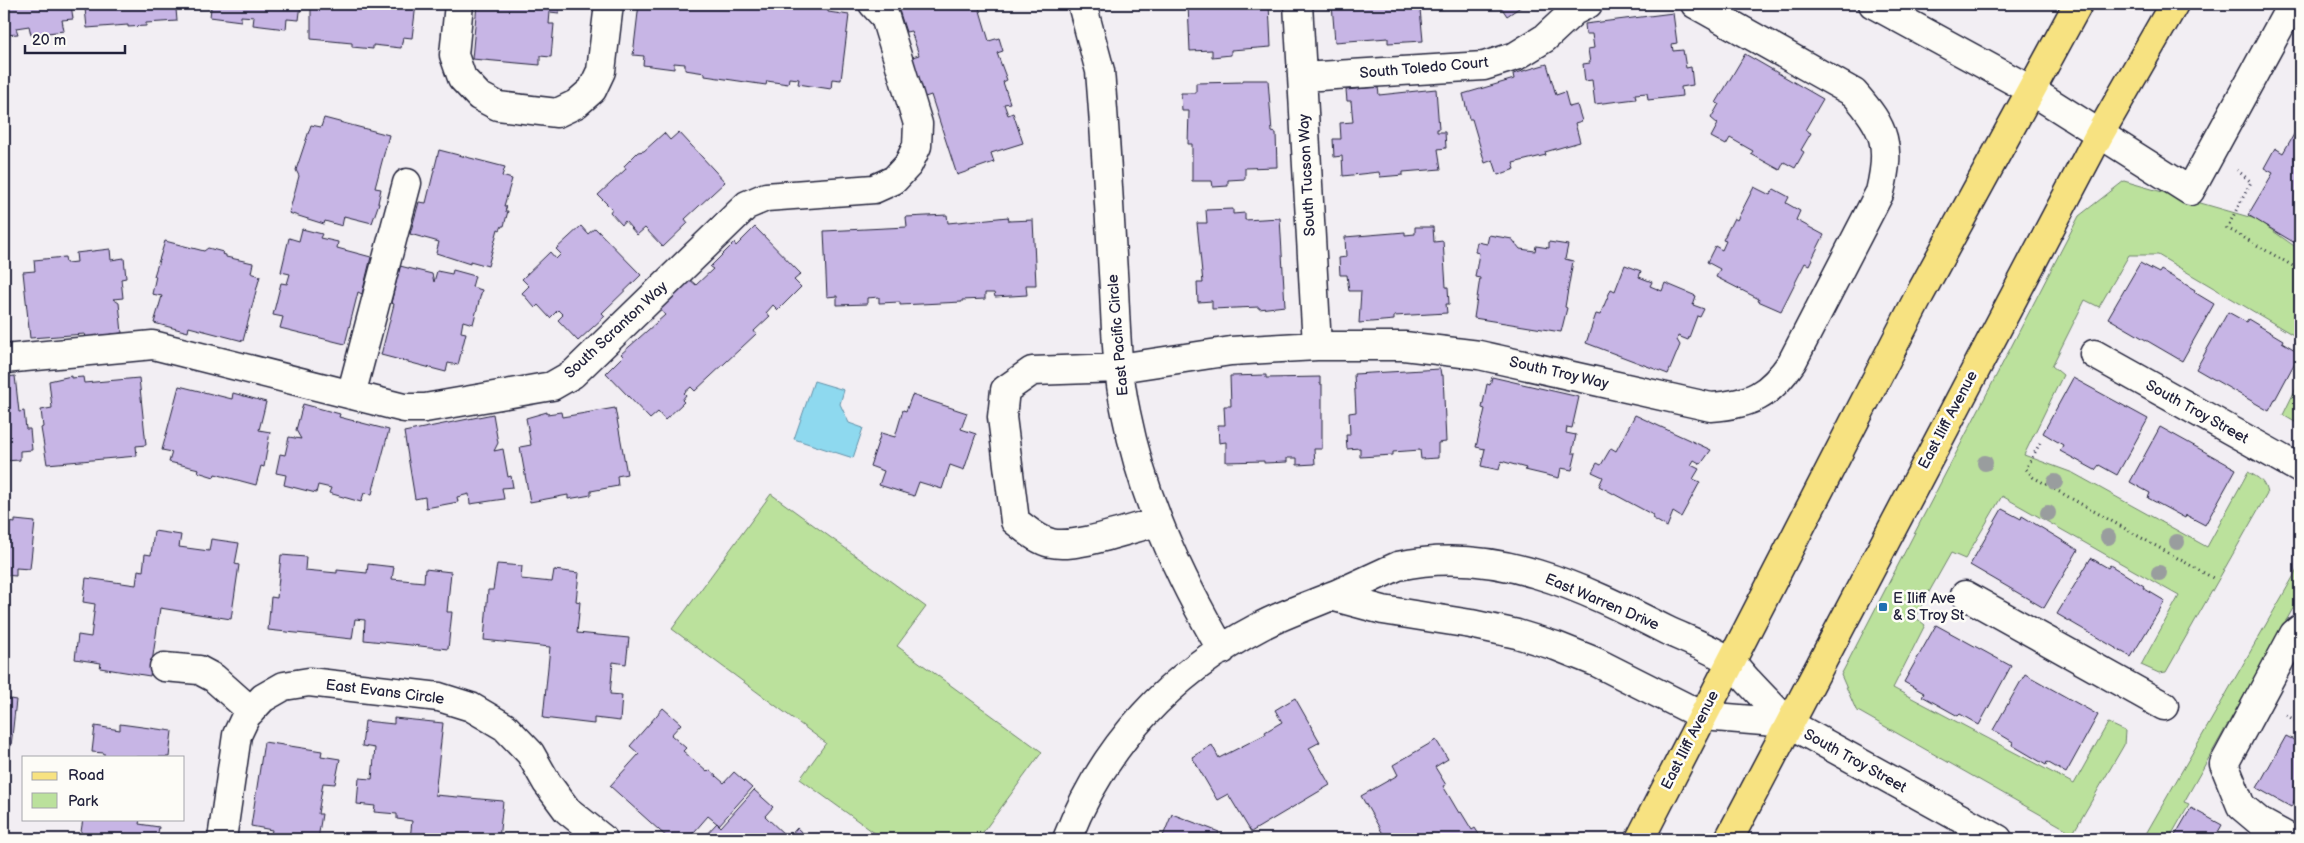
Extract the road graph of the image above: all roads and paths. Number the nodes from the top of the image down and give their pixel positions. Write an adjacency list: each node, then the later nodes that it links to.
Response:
1 (459, 4): 2 (street)
2 (609, 4)
3 (873, 4): 22 (street, South Scranton Way)
4 (1082, 4): 21 (street, East Pacific Circle)
5 (1298, 4): 12 (street, South Tucson Way)
6 (1588, 4): 12 (street, South Toledo Court)
7 (1695, 4): 18 (street, South Troy Way)
8 (1873, 4): 13 (street)
9 (2078, 4): 13 (main road, East Iliff Avenue)
10 (2174, 4): 14 (main road, East Iliff Avenue)
11 (2292, 4): 14 (street)
12 (1302, 77): 18 (street, South Tucson Way)
13 (2029, 89): 14 (street); 31 (main road, East Iliff Avenue)
14 (2099, 135): 36 (main road, East Iliff Avenue)
15 (2235, 168): 17 (path)
16 (407, 183): 22 (street)
17 (2300, 270)
18 (1317, 346): 21 (street, South Troy Way)
19 (2094, 354): 24 (street, South Troy Street)
20 (4, 359): 22 (street, South Scranton Way)
21 (1119, 368): 25 (street, East Pacific Circle); 25 (street, South Troy Way)
22 (351, 395)
23 (2040, 443): 26 (path)
24 (2300, 469)
25 (1158, 522): 30 (street, East Pacific Circle)
26 (2214, 578)
27 (1965, 595): 33 (street)
28 (1331, 596): 30 (street, East Warren Drive); 31 (street, East Warren Drive); 35 (street)
29 (2300, 629): 43 (street)
30 (1222, 650): 39 (street, East Warren Drive)
31 (1730, 662): 35 (main road, East Iliff Avenue); 36 (street, East Warren Drive)
32 (164, 666): 34 (street)
33 (2164, 706)
34 (251, 711): 37 (street, East Evans Circle); 38 (street, East Evans Circle)
35 (1703, 716): 36 (street, South Troy Street); 40 (main road, East Iliff Avenue)
36 (1788, 723): 41 (main road, East Iliff Avenue); 42 (street, South Troy Street)
37 (222, 839)
38 (603, 839)
39 (1067, 839)
40 (1640, 839)
41 (1729, 839)
42 (1998, 839)
43 (2291, 839)

